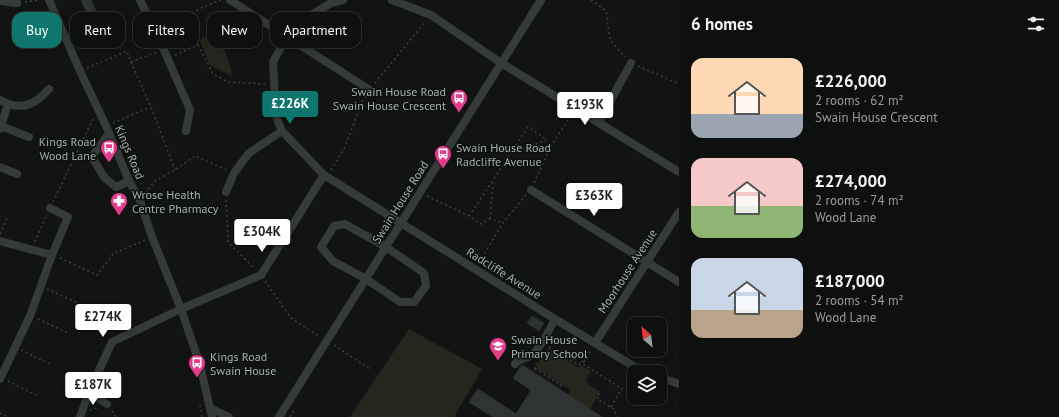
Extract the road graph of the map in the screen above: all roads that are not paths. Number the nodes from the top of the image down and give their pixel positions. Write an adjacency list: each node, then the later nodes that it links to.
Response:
1 (140, 0): 22 (street)
2 (230, 0): 10 (street)
3 (344, 0): 9 (street)
4 (392, 0): 13 (street)
5 (541, 0): 13 (street, Swain House Road)
6 (0, 1): 8 (street)
7 (51, 1): 21 (street, Kings Road)
8 (18, 3)
9 (315, 12)
10 (270, 25)
11 (281, 48): 23 (street)
12 (305, 48): 16 (street)
13 (501, 63): 19 (street); 34 (street, Swain House Road)
14 (631, 63): 19 (street)
15 (49, 89): 18 (street)
16 (370, 90)
17 (0, 100): 18 (street)
18 (8, 104): 20 (street)
19 (599, 122): 26 (street)
20 (0, 128): 24 (street)
21 (107, 129): 29 (street, Kings Road); 29 (street)
22 (186, 131)
23 (282, 131): 28 (street, Radcliffe Avenue); 31 (street)
24 (29, 137)
25 (0, 167): 27 (street)
26 (679, 172)
27 (17, 174)
28 (324, 175): 34 (street, Radcliffe Avenue); 41 (street)
29 (129, 181): 41 (street, Kings Road)
30 (531, 190): 38 (street)
31 (226, 192)
32 (50, 208): 37 (street)
33 (679, 212): 38 (street, Moorhouse Avenue)
34 (401, 224): 36 (street, Swain House Road); 42 (street, Radcliffe Avenue)
35 (0, 241): 37 (street)
36 (386, 247): 39 (street, Swain House Road); 39 (street); 39 (street)
37 (52, 255): 46 (street)
38 (646, 262): 40 (street); 43 (street, Moorhouse Avenue)
39 (366, 279): 55 (street, Swain House Road)
40 (679, 282)
41 (181, 308): 49 (street); 51 (street, Kings Road)
42 (555, 319): 43 (street, Radcliffe Avenue); 44 (street)
43 (594, 345): 45 (street, Radcliffe Avenue)
44 (515, 364)
45 (631, 365)
46 (0, 378)
47 (667, 380): 48 (street)
48 (679, 384)
49 (89, 392): 50 (street); 52 (street)
50 (107, 404)
51 (210, 408): 53 (street, Kings Road); 54 (street)
52 (80, 417)
53 (212, 417)
54 (229, 417)
55 (279, 417)

